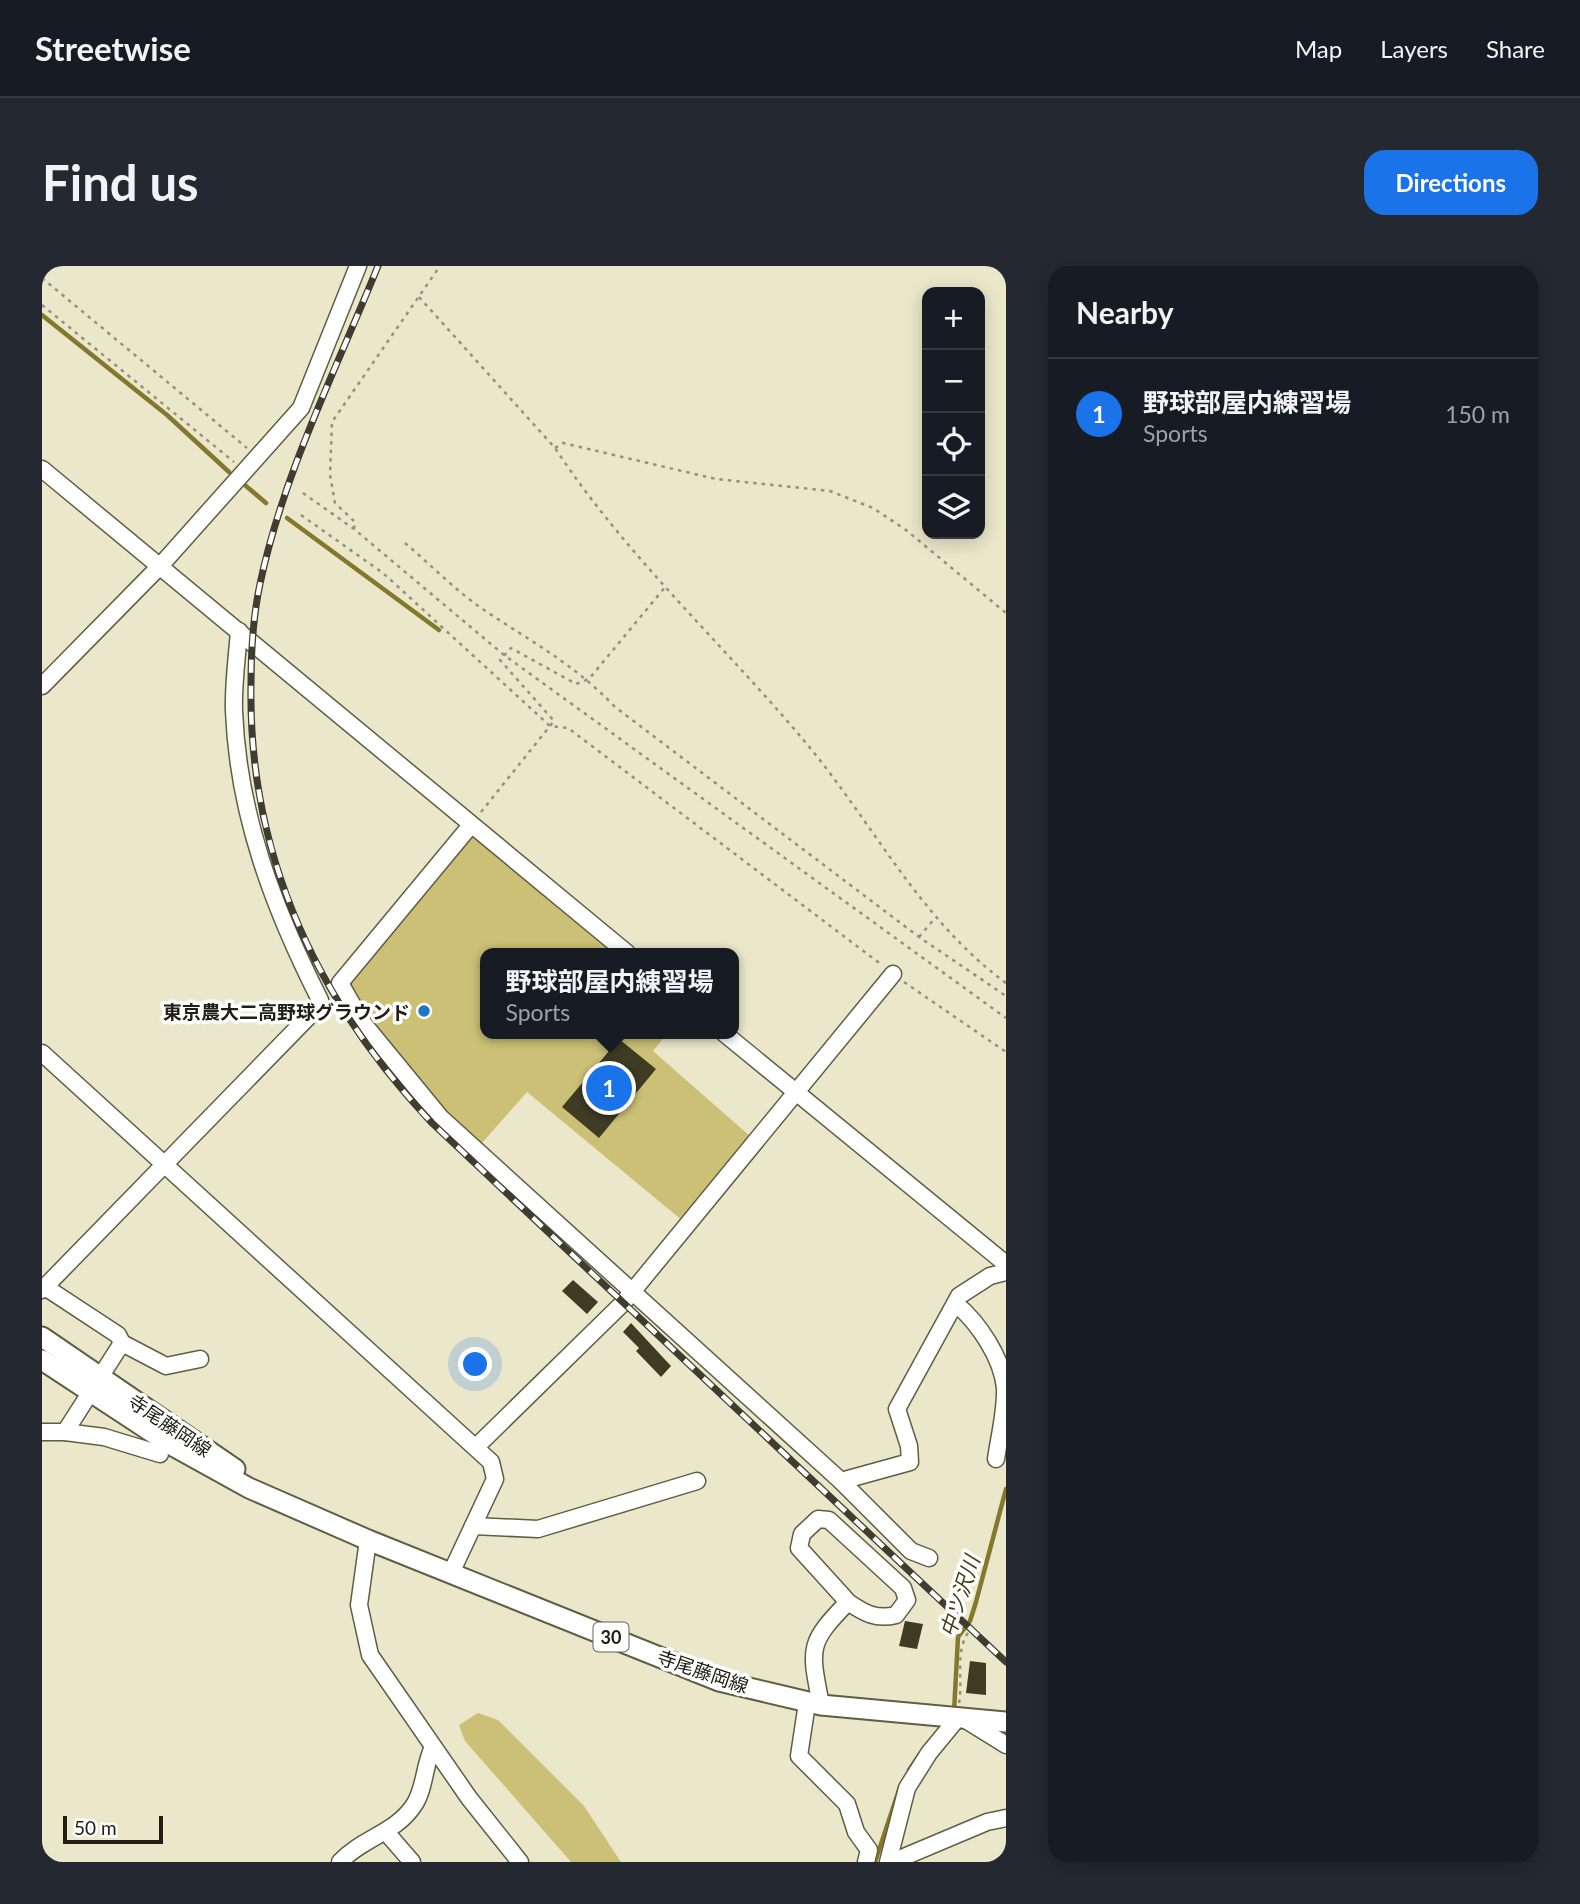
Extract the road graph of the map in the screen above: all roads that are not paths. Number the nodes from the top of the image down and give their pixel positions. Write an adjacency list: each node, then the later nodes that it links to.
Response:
1 (358, 266): 3 (street)
2 (42, 469): 3 (street)
3 (161, 565): 4 (street); 5 (street)
4 (239, 631): 6 (street); 12 (street)
5 (42, 685)
6 (471, 825): 7 (street); 16 (street)
7 (621, 948)
8 (893, 974): 11 (street)
9 (731, 1039): 11 (street)
10 (42, 1053): 12 (street)
11 (797, 1093): 13 (street); 16 (street)
12 (165, 1164): 15 (street); 25 (street)
13 (1006, 1264)
14 (1006, 1272): 17 (street)
15 (44, 1288): 19 (street)
16 (632, 1290): 25 (street); 29 (street)
17 (956, 1304): 27 (street); 29 (street)
18 (42, 1337): 22 (main road, 寺尾藤岡線 / 30)
19 (122, 1343): 20 (street); 22 (street)
20 (200, 1359)
21 (42, 1360): 22 (main road, 寺尾藤岡線 / 30)
22 (95, 1385): 24 (street); 31 (main road, 寺尾藤岡線 / 30)
23 (42, 1432): 24 (street)
24 (65, 1432): 26 (street)
25 (477, 1447): 30 (street)
26 (160, 1454)
27 (996, 1459)
28 (697, 1481): 30 (street)
29 (841, 1481): 32 (street)
30 (473, 1526): 33 (street)
31 (368, 1540): 33 (main road, 寺尾藤岡線 / 30); 39 (street)
32 (929, 1558)
33 (452, 1573): 35 (main road, 寺尾藤岡線 / 30)
34 (848, 1602): 34 (street); 35 (street)
35 (814, 1704): 36 (main road, 寺尾藤岡線 / 30); 45 (street)
36 (959, 1716): 37 (main road, 寺尾藤岡線 / 30); 38 (street); 46 (street)
37 (1006, 1721)
38 (1006, 1745)
39 (433, 1747): 41 (street); 44 (street)
40 (1006, 1818): 46 (street)
41 (386, 1832): 42 (street); 43 (street)
42 (340, 1862)
43 (412, 1862)
44 (520, 1862)
45 (866, 1862)
46 (890, 1862)

